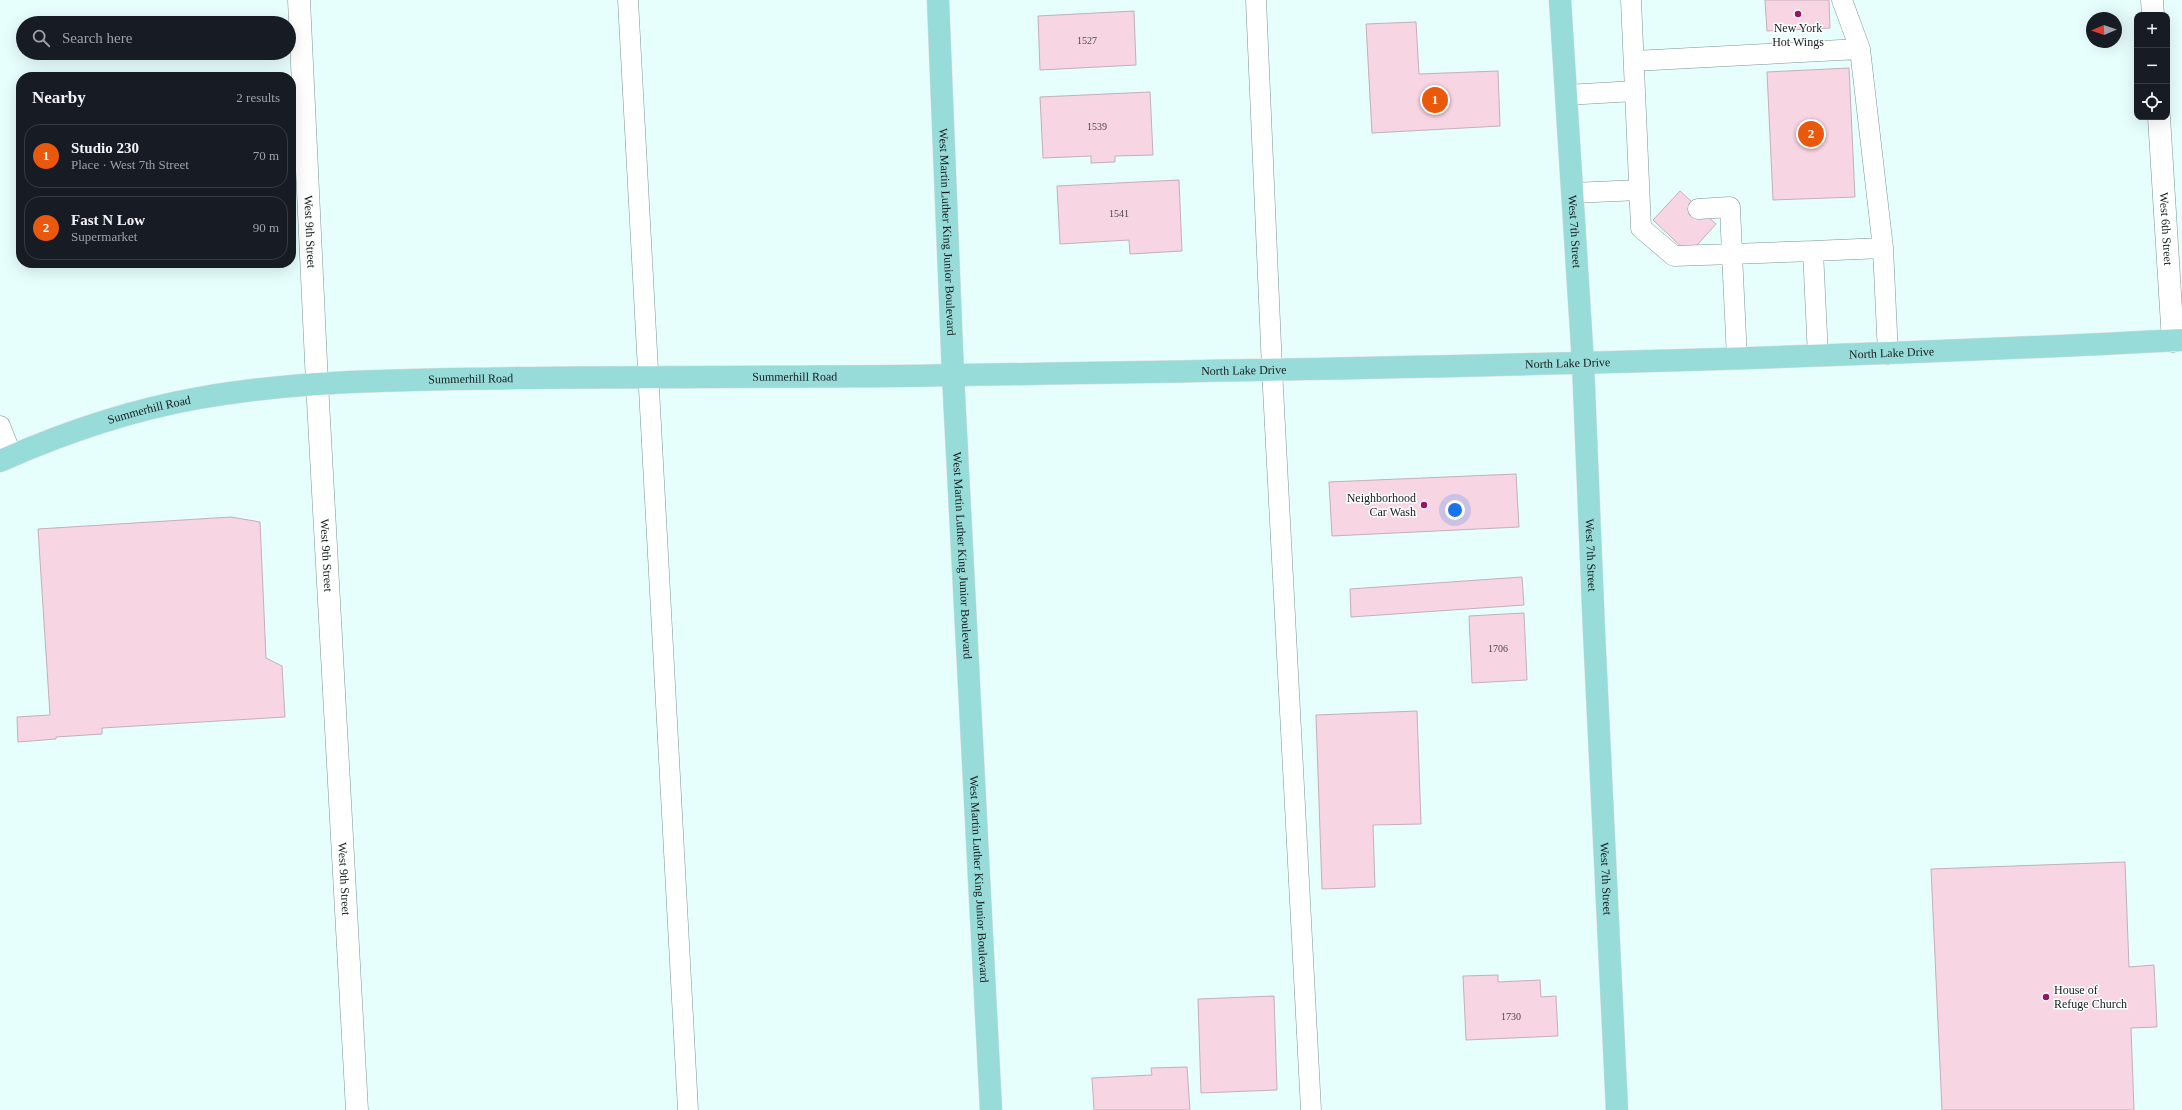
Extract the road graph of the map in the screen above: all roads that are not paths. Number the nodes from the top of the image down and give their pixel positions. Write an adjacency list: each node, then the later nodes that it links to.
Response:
1 (299, 0): 29 (street, West 9th Street)
2 (628, 0): 27 (lane)
3 (938, 0): 28 (main road, West Martin Luther King Junior Boulevard)
4 (1256, 0): 26 (lane)
5 (1560, 0): 13 (main road, West 7th Street)
6 (1631, 0): 11 (lane)
7 (1842, 0): 10 (lane)
8 (2152, 0): 9 (street)
9 (2153, 12)
10 (1860, 49): 11 (lane); 18 (lane)
11 (1634, 60): 12 (lane)
12 (1635, 91): 13 (lane); 15 (lane)
13 (1566, 95): 16 (main road, West 7th Street)
14 (2159, 120): 21 (street, West 6th Street)
15 (1639, 190): 16 (lane); 20 (lane)
16 (1573, 193): 25 (main road, West 7th Street)
17 (1698, 209): 20 (lane)
18 (1883, 248): 19 (lane); 22 (lane)
19 (1813, 251): 20 (lane); 23 (lane)
20 (1732, 254): 24 (lane)
21 (2177, 341): 22 (main road, North Lake Drive)
22 (1888, 354): 23 (main road, North Lake Drive)
23 (1818, 356): 24 (main road, North Lake Drive)
24 (1737, 358): 25 (main road, North Lake Drive)
25 (1583, 363): 26 (main road, North Lake Drive); 36 (main road, West 7th Street)
26 (1272, 369): 28 (main road, North Lake Drive); 35 (lane)
27 (650, 376): 28 (main road, Summerhill Road); 29 (main road, Summerhill Road); 33 (lane)
28 (953, 376): 34 (main road, West Martin Luther King Junior Boulevard)
29 (317, 383): 31 (main road, Summerhill Road); 32 (street, West 9th Street)
30 (0, 426): 31 (lane)
31 (6, 458)
32 (357, 1110)
33 (688, 1110)
34 (991, 1110)
35 (1311, 1110)
36 (1617, 1110)

